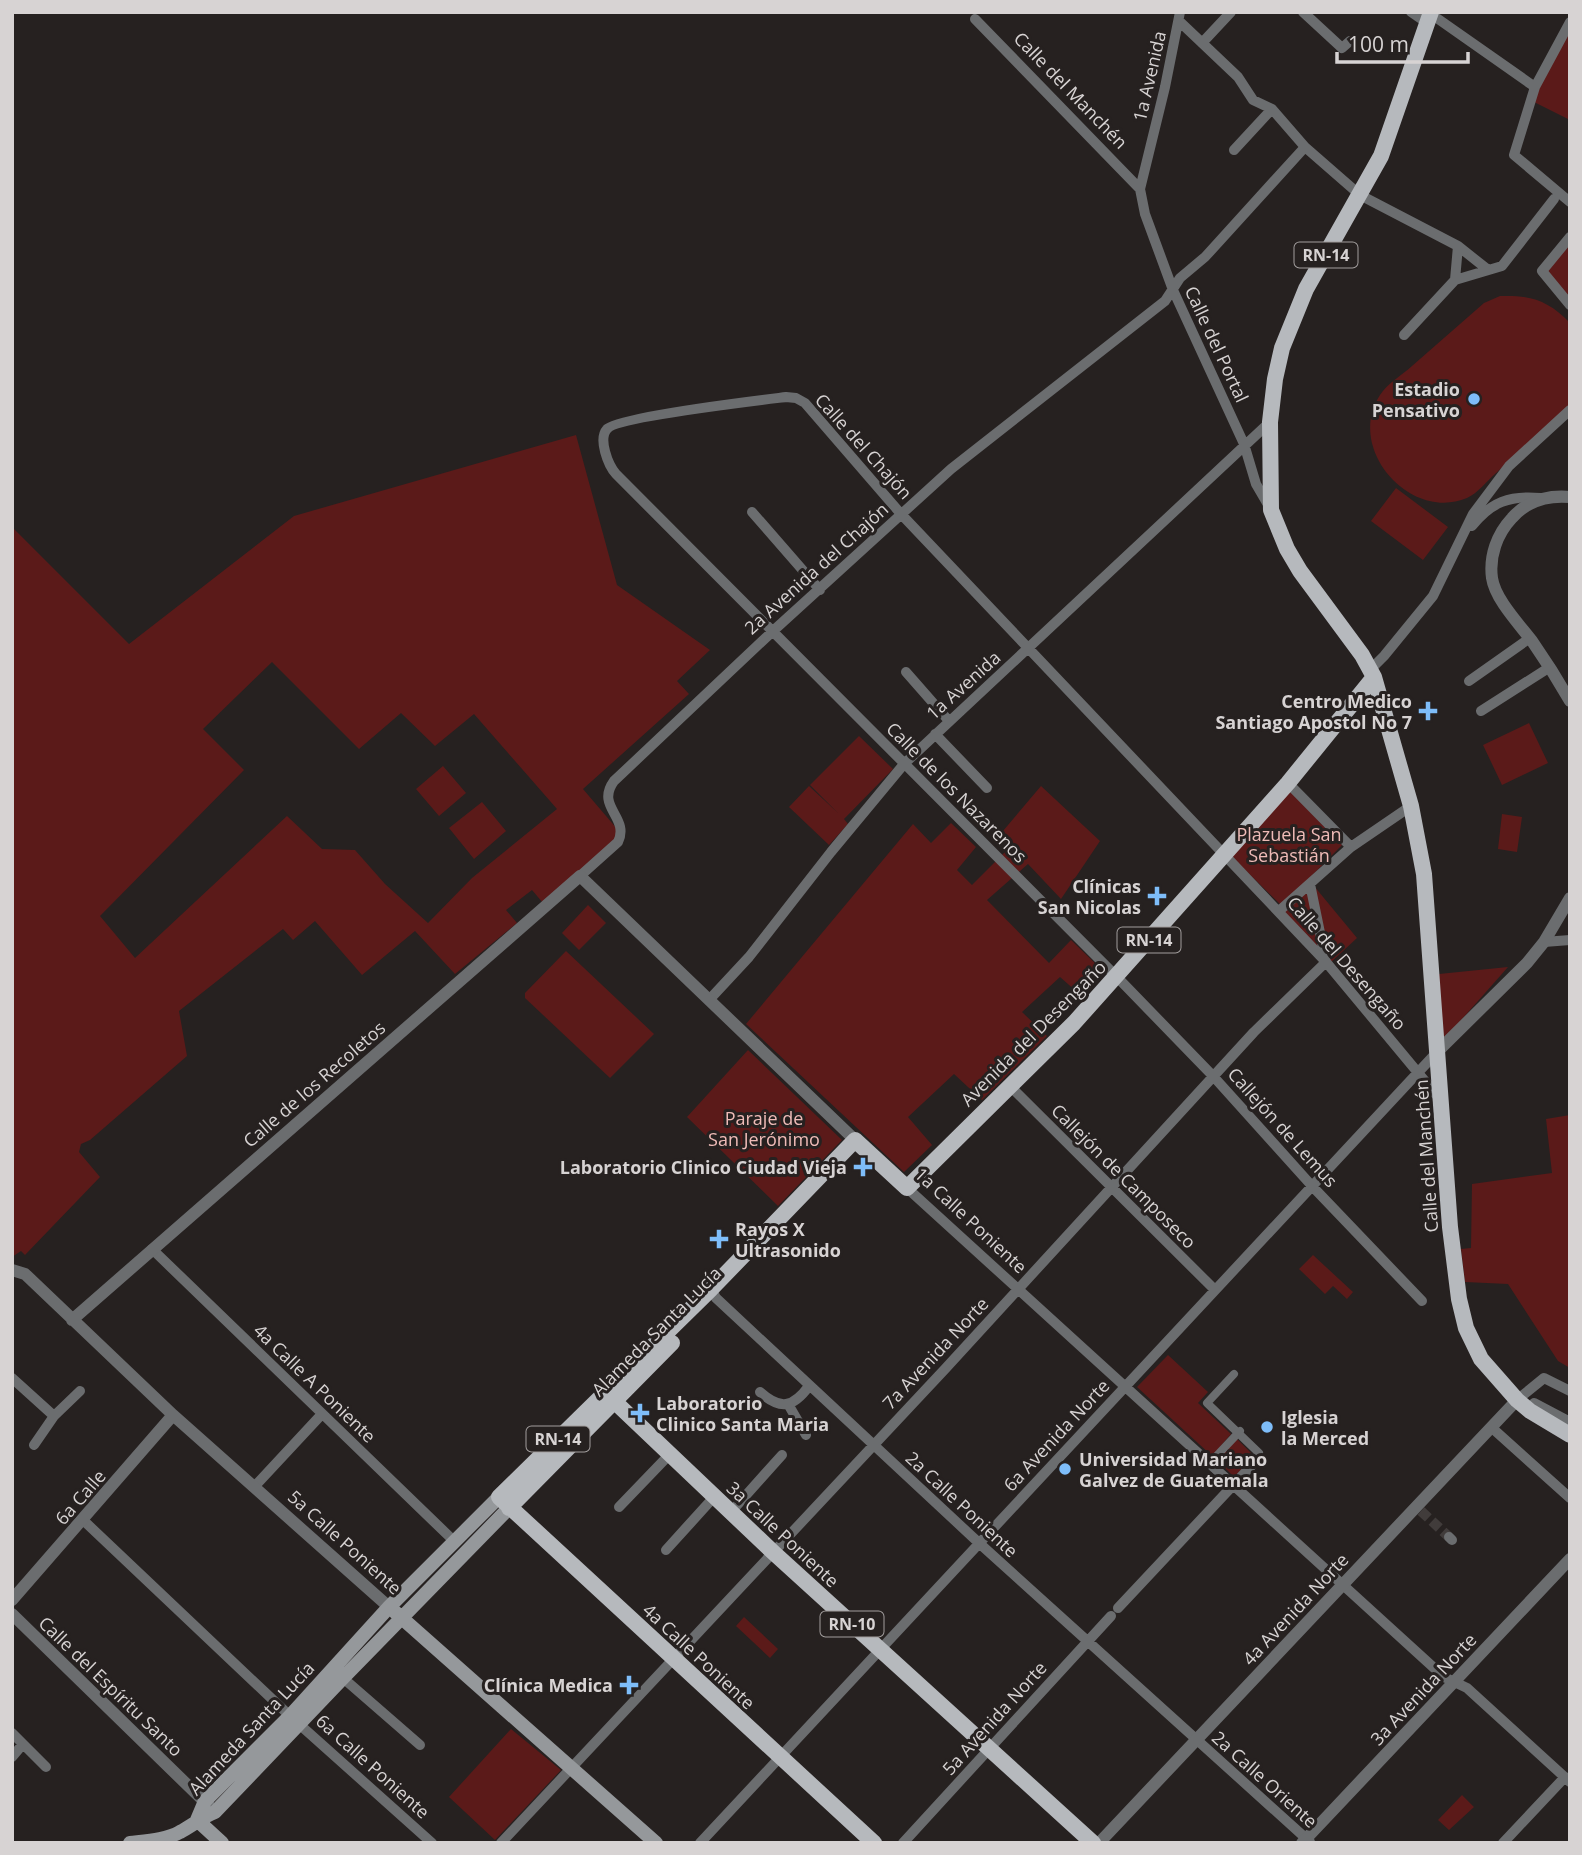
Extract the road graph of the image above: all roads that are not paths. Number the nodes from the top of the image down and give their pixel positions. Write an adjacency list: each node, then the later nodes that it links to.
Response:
1 (1231, 12): 9 (street)
2 (1303, 12): 8 (street)
3 (1411, 12): 5 (street)
4 (1180, 16): 9 (street); 14 (street, 1a Avenida)
5 (1430, 16): 10 (street); 15 (main road, RN-14)
6 (975, 19): 14 (street, Calle del Manchén)
7 (1570, 22): 10 (street)
8 (1350, 41)
9 (1202, 43): 11 (street)
10 (1535, 87): 17 (street)
11 (1272, 109): 12 (street); 13 (street)
12 (1306, 147): 15 (street); 22 (street, 2a Avenida del Chajón)
13 (1234, 150)
14 (1140, 189): 22 (street, Calle del Portal)
15 (1360, 195): 19 (street); 26 (main road, RN-14)
16 (1554, 199): 20 (street)
17 (1570, 202)
18 (1570, 237): 23 (street)
19 (1458, 246): 20 (street); 21 (street)
20 (1487, 269): 21 (street)
21 (1455, 280): 24 (street)
22 (1173, 290): 27 (street, Calle del Portal); 32 (street, 2a Avenida del Chajón)
23 (1570, 305)
24 (1404, 335)
25 (1570, 410): 33 (street)
26 (1270, 422): 27 (street, 1a Avenida); 30 (main road, RN-14)
27 (1244, 444): 30 (street, Calle del Portal); 37 (street, 1a Avenida)
28 (1570, 497): 29 (street)
29 (1540, 498): 33 (street); 36 (street)
30 (1271, 510): 40 (main road, RN-14)
31 (752, 512): 34 (street)
32 (901, 514): 34 (street, 2a Avenida del Chajón); 35 (street, Calle del Chajón); 37 (street, Calle del Chajón)
33 (1459, 542): 40 (street)
34 (820, 590): 35 (street, 2a Avenida del Chajón)
35 (773, 631): 46 (street, Calle de los Nazarenos); 52 (street, 2a Avenida del Chajón)
36 (1530, 639): 38 (street); 41 (street)
37 (1028, 649): 44 (street, 1a Avenida); 51 (street, Calle del Chajón)
38 (1549, 667): 42 (street); 43 (street)
39 (906, 672): 44 (street)
40 (1372, 673): 47 (main road, Avenida del Desengaño / RN-14); 49 (main road, Calle del Manchén)
41 (1469, 681)
42 (1570, 701)
43 (1481, 711)
44 (949, 721): 45 (street, 1a Avenida)
45 (934, 734): 46 (street, 1a Avenida); 48 (street)
46 (904, 764): 59 (street, Calle de los Nazarenos); 60 (street, 1a Avenida)
47 (1288, 783): 50 (street); 51 (main road, Avenida del Desengaño / RN-14)
48 (987, 788)
49 (1411, 806): 50 (street); 61 (main road, Calle del Manchén)
50 (1351, 847): 53 (street)
51 (1224, 856): 55 (street, Calle del Desengaño); 59 (main road, Avenida del Desengaño / RN-14)
52 (580, 876): 60 (street, 1a Calle Poniente); 70 (street, Calle de los Recoletos)
53 (1310, 884): 55 (street); 58 (street)
54 (1570, 898): 57 (street)
55 (1279, 911): 58 (street, Calle del Desengaño)
56 (1570, 940): 57 (street)
57 (1544, 942): 61 (street)
58 (1326, 962): 62 (street, Calle del Desengaño); 63 (street, 7a Avenida Norte)
59 (1116, 977): 63 (street, Callejón de Lemus); 64 (main road, Avenida del Desengaño / RN-14)
60 (709, 1000): 66 (street, 1a Calle Poniente)
61 (1438, 1051): 62 (street, 6a Avenida Norte); 65 (main road, Calle del Manchén)
62 (1418, 1073): 65 (street, Calle del Desengaño); 67 (street, 6a Avenida Norte)
63 (1213, 1076): 67 (street, Callejón de Lemus); 69 (street, 7a Avenida Norte)
64 (1009, 1086): 68 (main road, Avenida del Desengaño / RN-14); 69 (street, Callejón de Camposeco)
65 (1439, 1098): 85 (main road, Calle del Manchén)
66 (859, 1143): 68 (main road, 1a Calle Poniente); 74 (main road, Alameda Santa Lucía / RN-14)
67 (1312, 1186): 73 (street, 6a Avenida Norte); 75 (street, Callejón de Lemus)
68 (907, 1188): 72 (street, 1a Calle Poniente)
69 (1111, 1188): 72 (street, 7a Avenida Norte); 73 (street, Callejón de Camposeco)
70 (152, 1249): 76 (street, Calle de los Recoletos); 87 (street, 4a Calle A Poniente)
71 (12, 1270): 76 (street, 5a Calle Poniente)
72 (1018, 1290): 80 (street, 1a Calle Poniente); 96 (street, 7a Avenida Norte)
73 (1215, 1290): 80 (street, 6a Avenida Norte)
74 (713, 1294): 79 (street, 2a Calle Poniente); 84 (main road, Alameda Santa Lucía / RN-14)
75 (1422, 1301)
76 (72, 1320): 88 (street, 5a Calle Poniente)
77 (1234, 1374): 92 (street)
78 (15, 1385): 89 (street)
79 (809, 1386): 86 (street); 96 (street, 2a Calle Poniente)
80 (1125, 1387): 100 (street, 1a Calle Poniente); 110 (street, 6a Avenida Norte)
81 (80, 1391): 89 (street)
82 (1570, 1391): 85 (street)
83 (760, 1392): 86 (street)
84 (611, 1396): 97 (main road, 3a Calle Poniente / RN-10); 105 (main road, Alameda Santa Lucía / RN-14)
85 (1526, 1402): 90 (street); 91 (street, 4a Avenida Norte); 93 (main road, Calle del Manchén)
86 (788, 1404): 94 (street)
87 (322, 1414): 102 (street); 109 (street, 4a Calle A Poniente)
88 (173, 1415): 102 (street, 5a Calle Poniente); 108 (street, 6a Calle)
89 (54, 1416): 95 (street)
90 (1570, 1422)
91 (1491, 1427): 104 (street); 114 (street, 4a Avenida Norte)
92 (1239, 1432): 99 (street); 100 (street)
93 (1570, 1435)
94 (806, 1436)
95 (34, 1445)
96 (873, 1446): 110 (street, 2a Calle Poniente); 112 (street, 7a Avenida Norte)
97 (670, 1454): 103 (main road, 3a Calle Poniente / RN-10); 106 (street)
98 (782, 1455): 107 (street)
99 (1254, 1463): 101 (street, 5a Avenida Norte)
100 (1209, 1464): 101 (street, 1a Calle Poniente)
101 (1233, 1486): 114 (street, 1a Calle Poniente); 119 (street, 5a Avenida Norte)
102 (254, 1487): 116 (street, 5a Calle Poniente)
103 (714, 1497): 107 (main road, 3a Calle Poniente / RN-10); 111 (street)
104 (1570, 1498)
105 (504, 1503): 109 (main road, Alameda Santa Lucía / RN-14); 118 (main road, Alameda Santa Lucía / RN-14); 121 (main road, 4a Calle Poniente)
106 (619, 1507)
107 (731, 1513): 112 (main road, 3a Calle Poniente / RN-10)
108 (83, 1520): 115 (street, 6a Calle); 125 (street, 6a Calle Poniente)
109 (455, 1542): 116 (main road, Alameda Santa Lucía / RN-14)
110 (979, 1544): 119 (street, 2a Calle Poniente); 120 (street, 6a Avenida Norte)
111 (666, 1550)
112 (774, 1553): 120 (main road, 3a Calle Poniente / RN-10); 121 (street, 7a Avenida Norte)
113 (1570, 1559): 123 (street, 3a Avenida Norte)
114 (1342, 1585): 123 (street, 1a Calle Poniente); 127 (street, 4a Avenida Norte)
115 (12, 1600)
116 (389, 1607): 118 (main road, 5a Calle Poniente); 124 (main road, Alameda Santa Lucía / RN-14)
117 (12, 1614): 136 (street, Calle del Espíritu Santo)
118 (401, 1618): 122 (main road, Alameda Santa Lucía / RN-14); 134 (main road, 5a Calle Poniente)
119 (1087, 1642): 127 (street, 2a Calle Poniente); 130 (street, 5a Avenida Norte)
120 (880, 1649): 130 (main road, 3a Calle Poniente / RN-10); 131 (street, 6a Avenida Norte)
121 (674, 1658): 131 (main road, 4a Calle Poniente); 134 (street, 7a Avenida Norte)
122 (343, 1678): 124 (main road, Alameda Santa Lucía / RN-14); 129 (street)
123 (1455, 1682): 135 (street, 1a Calle Poniente); 138 (street, 3a Avenida Norte)
124 (325, 1687): 125 (main road, Alameda Santa Lucía / RN-14)
125 (295, 1720): 136 (main road, Alameda Santa Lucía / RN-14); 141 (street, 6a Calle Poniente)
126 (12, 1733): 128 (street)
127 (1195, 1741): 138 (street, 2a Calle Oriente); 148 (street, 4a Avenida Norte)
128 (23, 1744): 132 (street); 133 (street)
129 (421, 1745)
130 (989, 1749): 146 (street, 5a Avenida Norte); 147 (main road, 3a Calle Poniente / RN-10)
131 (780, 1756): 144 (street, 6a Avenida Norte); 145 (main road, 4a Calle Poniente)
132 (12, 1757)
133 (46, 1767)
134 (570, 1768): 142 (street, 7a Avenida Norte); 143 (main road, 5a Calle Poniente)
135 (1567, 1779): 149 (street)
136 (210, 1807): 137 (main road, Alameda Santa Lucía / RN-14)
137 (197, 1820): 139 (main road, RN-14); 140 (main road)
138 (1306, 1841)
139 (130, 1843)
140 (222, 1843)
141 (432, 1843)
142 (501, 1843)
143 (656, 1843)
144 (699, 1843)
145 (874, 1843)
146 (903, 1843)
147 (1093, 1843)
148 (1099, 1843)
149 (1503, 1843)

